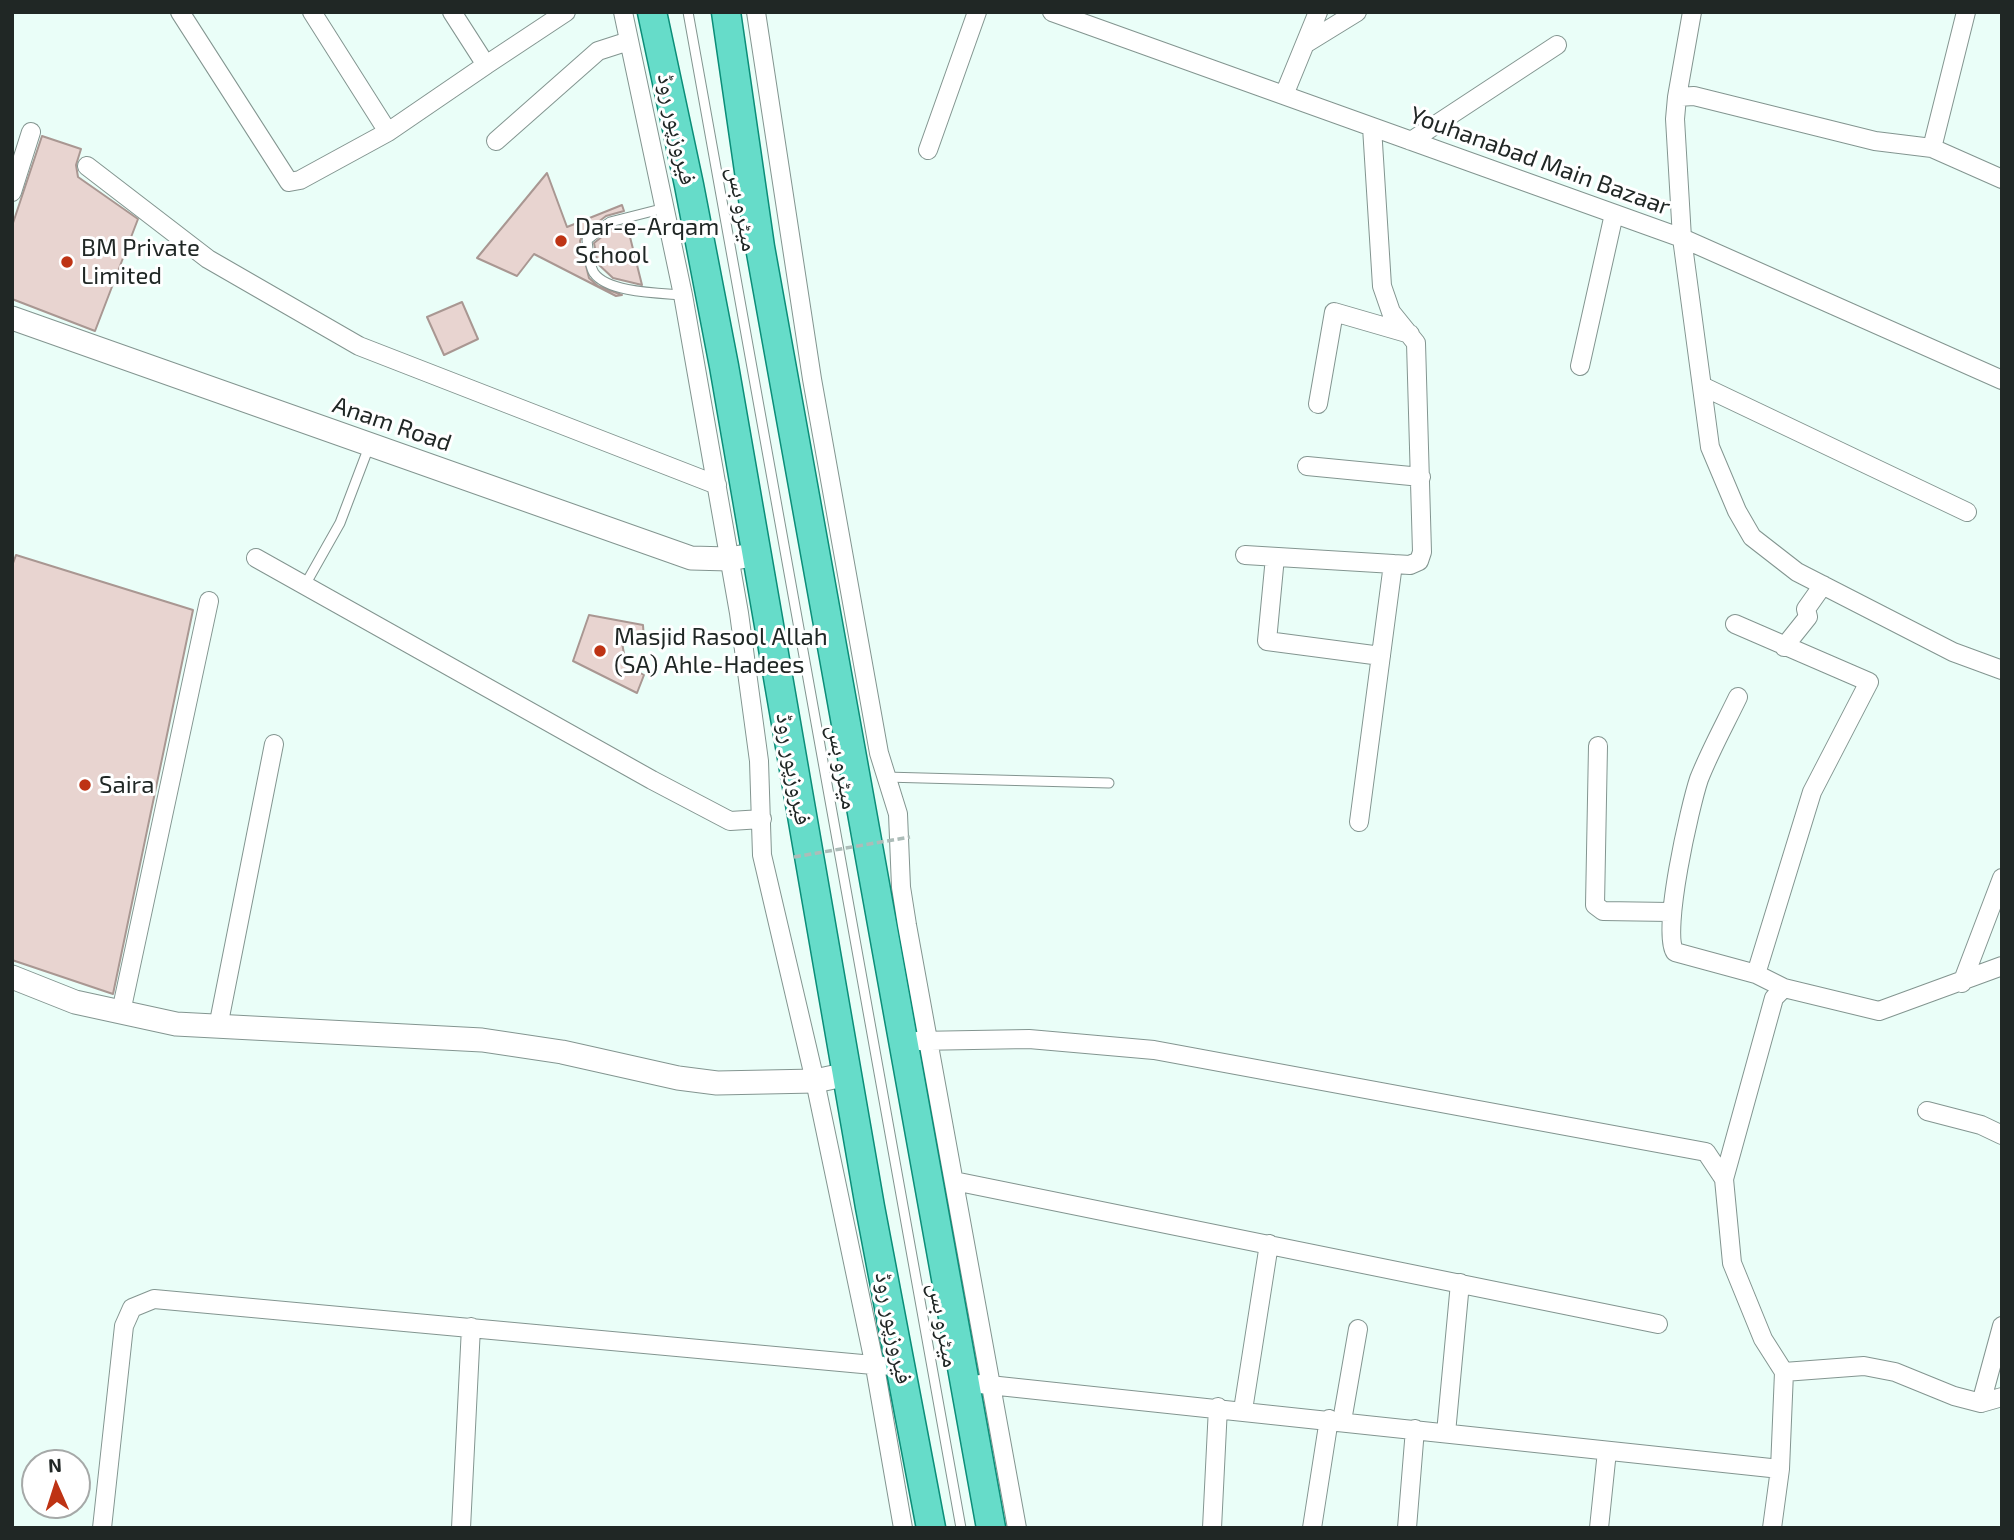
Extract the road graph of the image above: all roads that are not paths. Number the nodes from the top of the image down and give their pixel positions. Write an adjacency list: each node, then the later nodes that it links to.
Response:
1 (180, 12): 24 (street)
2 (312, 12): 24 (street)
3 (452, 12): 19 (street)
4 (566, 12): 19 (street)
5 (623, 12): 16 (street)
6 (652, 12): 31 (main road, فیروزپور روڈ)
7 (688, 12): 107 (lane, میٹرو بس)
8 (726, 12): 78 (main road)
9 (756, 12): 65 (street)
10 (977, 12): 28 (street)
11 (1053, 12): 20 (street, Youhanabad Main Bazaar)
12 (1318, 12): 17 (street)
13 (1357, 12): 17 (street)
14 (1692, 12): 21 (street)
15 (1966, 12): 27 (street)
16 (629, 41): 25 (street); 33 (street)
17 (1305, 44): 20 (street)
18 (1557, 45): 26 (street)
19 (486, 65): 24 (street)
20 (1284, 95): 22 (street, Youhanabad Main Bazaar)
21 (1677, 97): 27 (street); 35 (street)
22 (1372, 127): 26 (street, Youhanabad Main Bazaar); 38 (street)
23 (31, 132): 32 (street)
24 (388, 132)
25 (496, 141)
26 (1411, 141): 34 (street, Youhanabad Main Bazaar)
27 (1932, 148): 30 (street)
28 (928, 150)
29 (87, 166): 47 (street)
30 (2002, 179)
31 (690, 185): 33 (street); 40 (main road, فیروزپور روڈ)
32 (12, 192)
33 (663, 200): 36 (street); 36 (lane)
34 (1614, 214): 35 (street, Youhanabad Main Bazaar); 39 (street)
35 (1682, 238): 41 (street, Youhanabad Main Bazaar); 42 (street)
36 (683, 295): 40 (street)
37 (12, 318): 44 (street, Anam Road)
38 (1410, 334): 43 (street); 46 (street)
39 (1580, 366)
40 (710, 369): 47 (street); 49 (main road, فیروزپور روڈ)
41 (2002, 380)
42 (1702, 386): 48 (street); 56 (street)
43 (1318, 404)
44 (370, 444): 53 (street, Anam Road); 55 (lane)
45 (1307, 466): 46 (street)
46 (1421, 477): 54 (street)
47 (717, 485): 53 (street)
48 (1967, 512)
49 (758, 554): 53 (street, Anam Road); 79 (main road, فیروزپور روڈ)
50 (1245, 555): 51 (street)
51 (1275, 557): 54 (street); 60 (street)
52 (256, 558): 55 (street)
53 (729, 559): 67 (street)
54 (1393, 564): 60 (street)
55 (305, 585): 67 (street)
56 (1823, 585): 59 (street); 61 (street)
57 (209, 601): 76 (street)
58 (1735, 624): 59 (street)
59 (1784, 647): 72 (street)
60 (1381, 656): 68 (street)
61 (2002, 670)
62 (1738, 697): 70 (street)
63 (274, 744): 77 (street)
64 (1598, 746): 70 (street)
65 (884, 777): 66 (lane); 78 (street)
66 (1109, 783)
67 (762, 819): 80 (street)
68 (1359, 822)
69 (2002, 878): 74 (street)
70 (1670, 912): 72 (street)
71 (2002, 966): 74 (street)
72 (1756, 974): 75 (street)
73 (12, 977): 76 (street)
74 (1962, 983): 75 (street)
75 (1784, 988): 83 (street)
76 (121, 1012): 77 (street)
77 (218, 1027): 80 (street)
78 (916, 1042): 83 (street); 84 (street); 93 (main road)
79 (848, 1074): 80 (street); 91 (main road, فیروزپور روڈ)
80 (815, 1081): 91 (street)
81 (1927, 1111): 82 (street)
82 (2002, 1135)
83 (1724, 1179): 92 (street)
84 (954, 1181): 85 (street); 93 (street)
85 (1269, 1244): 86 (street); 97 (street)
86 (1460, 1283): 87 (street); 100 (street)
87 (1658, 1324)
88 (2002, 1326): 95 (street)
89 (471, 1327): 91 (street); 103 (street); 104 (street)
90 (1358, 1329): 98 (street)
91 (888, 1366): 105 (street); 106 (main road, فیروزپور روڈ)
92 (1784, 1372): 95 (street); 102 (street)
93 (978, 1384): 96 (street); 108 (main road); 109 (street)
94 (2002, 1397): 95 (street)
95 (1982, 1403)
96 (1218, 1407): 97 (street); 110 (street)
97 (1243, 1410): 98 (street)
98 (1336, 1420): 99 (street); 111 (street)
99 (1415, 1429): 100 (street); 112 (street)
100 (1446, 1433): 101 (street)
101 (1607, 1451): 102 (street); 113 (street)
102 (1780, 1469): 114 (street)
103 (102, 1528)
104 (461, 1528)
105 (902, 1528)
106 (931, 1528)
107 (961, 1528)
108 (992, 1528)
109 (1017, 1528)
110 (1212, 1528)
111 (1312, 1528)
112 (1407, 1528)
113 (1599, 1528)
114 (1772, 1528)

